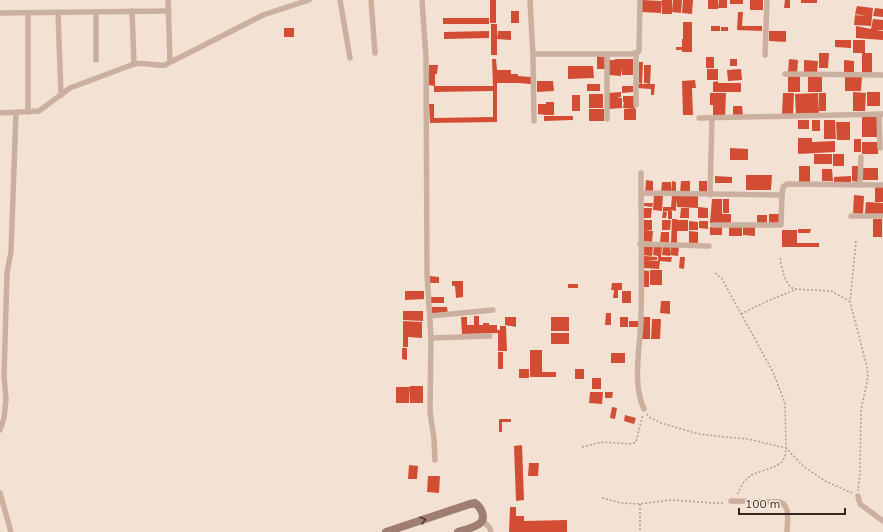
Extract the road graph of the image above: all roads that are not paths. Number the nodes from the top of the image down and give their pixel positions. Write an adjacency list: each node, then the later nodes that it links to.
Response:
1 (168, 0): 9 (street)
2 (309, 0): 22 (street)
3 (340, 0): 20 (street)
4 (371, 0): 15 (street)
5 (422, 0): 50 (street)
6 (530, 0): 17 (street)
7 (640, 0): 16 (street)
8 (767, 0): 19 (street)
9 (169, 11): 12 (street); 22 (street)
10 (58, 12): 11 (street); 14 (street); 26 (street)
11 (96, 12): 12 (street); 21 (street)
12 (132, 12): 23 (street)
13 (0, 13): 14 (street)
14 (28, 13): 28 (street)
15 (375, 53)
16 (636, 53): 18 (street); 27 (street)
17 (533, 54): 18 (street); 35 (street)
18 (607, 54): 34 (street)
19 (765, 55)
20 (350, 58)
21 (96, 60)
22 (170, 62): 23 (street)
23 (134, 64): 26 (street)
24 (785, 74): 25 (street)
25 (883, 75)
26 (62, 95): 28 (street)
27 (636, 105)
28 (28, 112): 30 (street)
29 (0, 113): 30 (street)
30 (16, 113): 54 (street)
31 (881, 114): 33 (street); 36 (street)
32 (699, 118): 33 (street)
33 (712, 118): 42 (street)
34 (607, 119)
35 (534, 121)
36 (880, 148)
37 (861, 157): 39 (street)
38 (641, 173): 41 (street)
39 (860, 185): 40 (street); 43 (street)
40 (883, 185)
41 (641, 194): 42 (street); 47 (street)
42 (710, 194): 43 (street)
43 (782, 195): 46 (street)
44 (852, 216): 45 (street)
45 (883, 216)
46 (713, 225)
47 (640, 244): 48 (street); 53 (street)
48 (709, 246)
49 (493, 310): 50 (street)
50 (430, 316): 52 (street)
51 (490, 336): 52 (street)
52 (431, 338): 55 (street)
53 (644, 409)
54 (0, 430)
55 (435, 460)
56 (0, 493): 61 (street)
57 (858, 496): 60 (street)
58 (732, 501): 65 (street)
59 (482, 520): 62 (street, one-way to 59); 63 (street); 64 (street)
60 (883, 521)
61 (11, 532)
62 (386, 532)
63 (458, 532)
64 (491, 532)
65 (787, 532)

